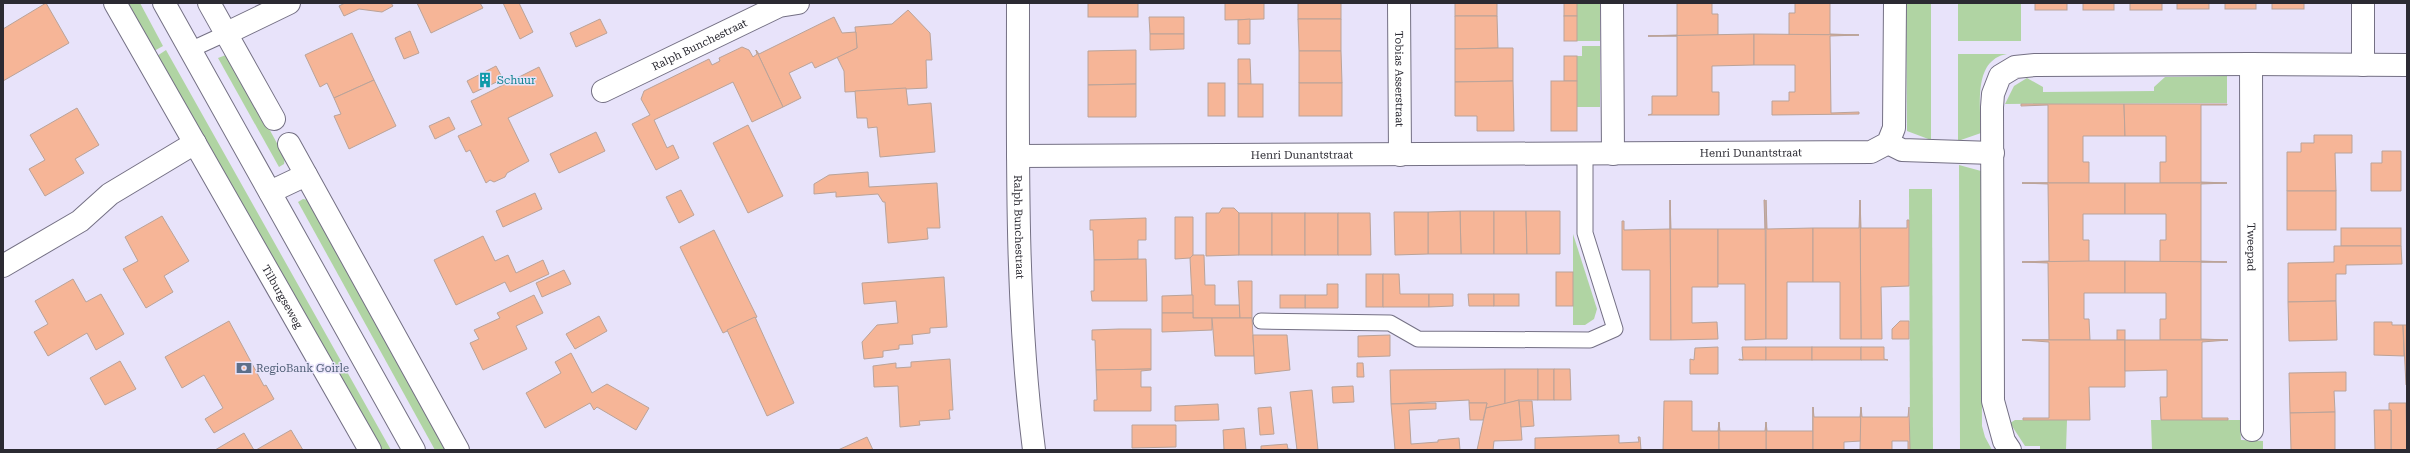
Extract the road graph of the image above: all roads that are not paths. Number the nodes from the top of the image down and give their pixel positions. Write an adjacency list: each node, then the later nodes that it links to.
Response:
1 (115, 3): 18 (street, Tilburgseweg)
2 (164, 3): 12 (street)
3 (209, 3): 11 (street)
4 (289, 3): 11 (street)
5 (798, 3): 16 (street, Ralph Bunchestraat)
6 (1018, 3): 25 (street, Ralph Bunchestraat)
7 (1399, 3): 24 (street, Tobias Asserstraat)
8 (1612, 3): 23 (street)
9 (1895, 3): 20 (street)
10 (2363, 3): 14 (street)
11 (227, 33): 12 (lane); 17 (street)
12 (190, 50): 27 (street)
13 (2251, 64): 14 (street); 21 (street); 30 (street, Tweepad)
14 (2363, 65): 15 (street)
15 (2407, 66)
16 (603, 91)
17 (274, 119)
18 (195, 144): 28 (street); 31 (street, Tilburgseweg)
19 (288, 144): 26 (street)
20 (1888, 144): 21 (street); 23 (street, Henri Dunantstraat)
21 (1993, 153): 35 (street)
22 (1585, 154): 23 (street, Henri Dunantstraat); 24 (street, Henri Dunantstraat); 29 (lane)
23 (1613, 154)
24 (1400, 155): 25 (street, Henri Dunantstraat)
25 (1018, 156): 34 (street, Ralph Bunchestraat)
26 (306, 175): 27 (street); 33 (street)
27 (270, 192): 32 (street)
28 (3, 266)
29 (1261, 321)
30 (2252, 430)
31 (370, 450)
32 (414, 450)
33 (458, 450)
34 (1034, 450)
35 (2010, 450)

